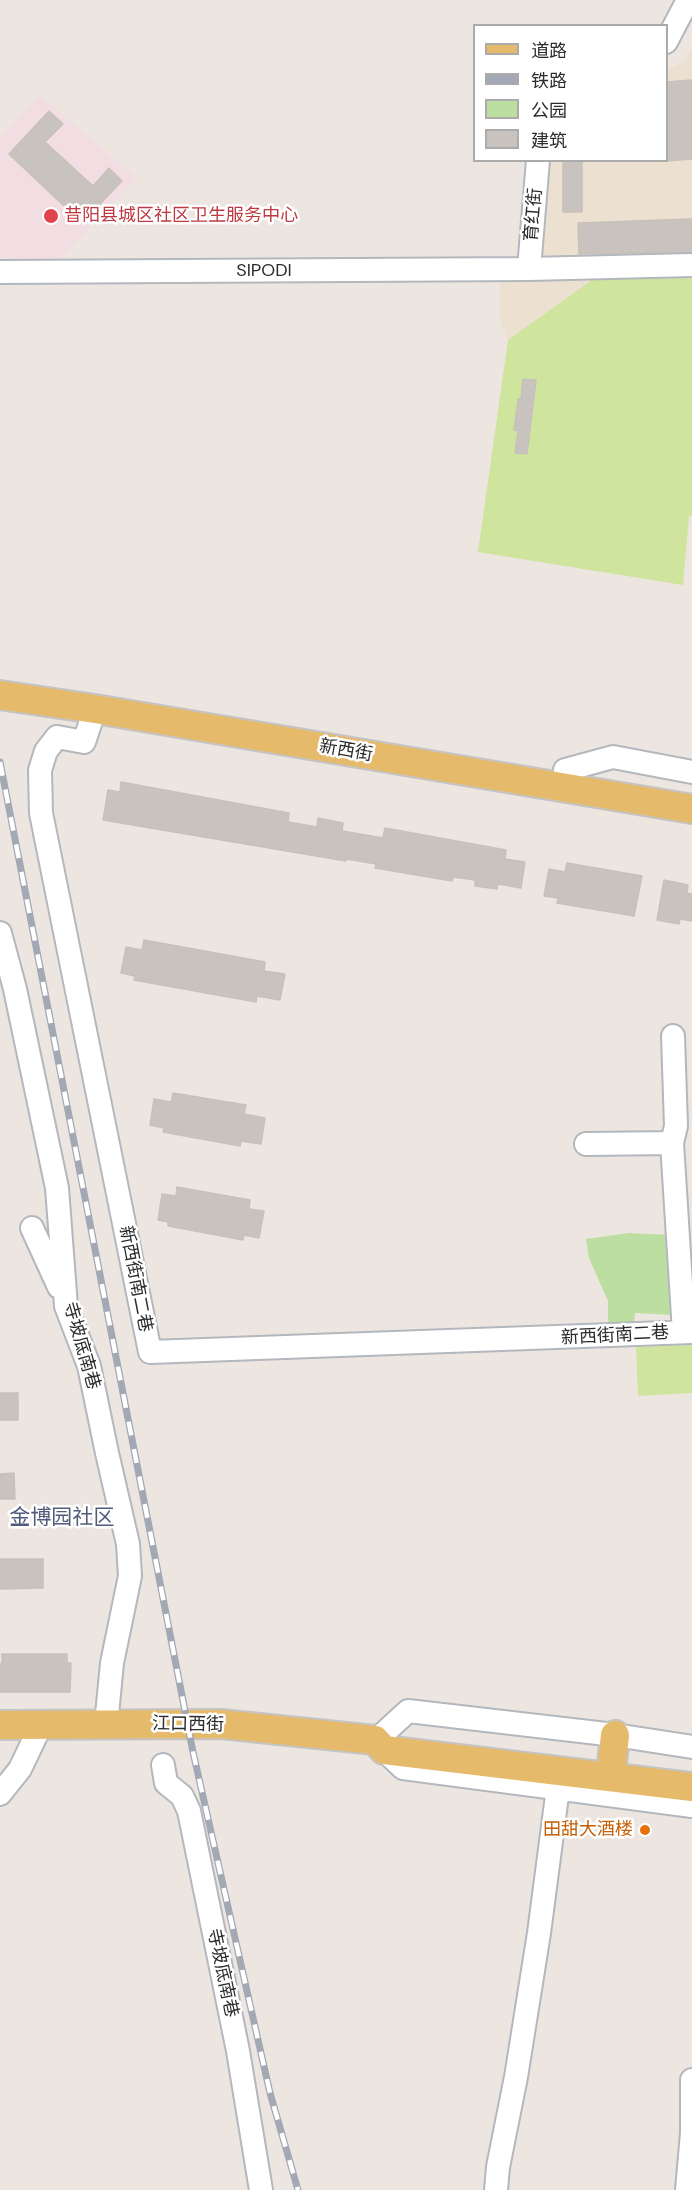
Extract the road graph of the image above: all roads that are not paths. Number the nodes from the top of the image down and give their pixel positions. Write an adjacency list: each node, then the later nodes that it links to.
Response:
1 (688, 0): 2 (street)
2 (668, 38)
3 (538, 162): 5 (street, 育红街)
4 (692, 265): 5 (street, SIPODI)
5 (529, 269): 6 (street, SIPODI)
6 (0, 272)
7 (0, 677): 10 (main road, 新西街)
8 (0, 695): 9 (main road, 新西街)
9 (95, 709): 13 (main road, 新西街); 20 (street, 新西街南二巷)
10 (565, 770): 11 (street); 12 (main road, 新西街)
11 (692, 772)
12 (692, 791)
13 (692, 809)
14 (0, 933): 19 (street, 寺坡底南巷)
15 (673, 1036): 16 (street)
16 (672, 1143): 17 (street); 20 (street)
17 (586, 1144)
18 (32, 1228): 19 (street)
19 (66, 1306): 23 (street, 寺坡底南巷)
20 (688, 1332)
21 (0, 1725): 22 (main road, 江口西街)
22 (41, 1725): 23 (main road, 江口西街); 32 (street)
23 (106, 1725): 25 (main road, 江口西街)
24 (615, 1735): 25 (street); 26 (street); 29 (main road)
25 (381, 1741): 29 (main road, 江口西街); 30 (street)
26 (692, 1747)
27 (163, 1765): 35 (street, 寺坡底南巷)
28 (692, 1775): 29 (main road, 江口西街)
29 (612, 1779): 30 (street); 31 (main road, 江口西街); 33 (street)
30 (558, 1788): 36 (street)
31 (692, 1788)
32 (0, 1794)
33 (692, 1806)
34 (692, 2080): 37 (street)
35 (261, 2190)
36 (496, 2190)
37 (687, 2190)

